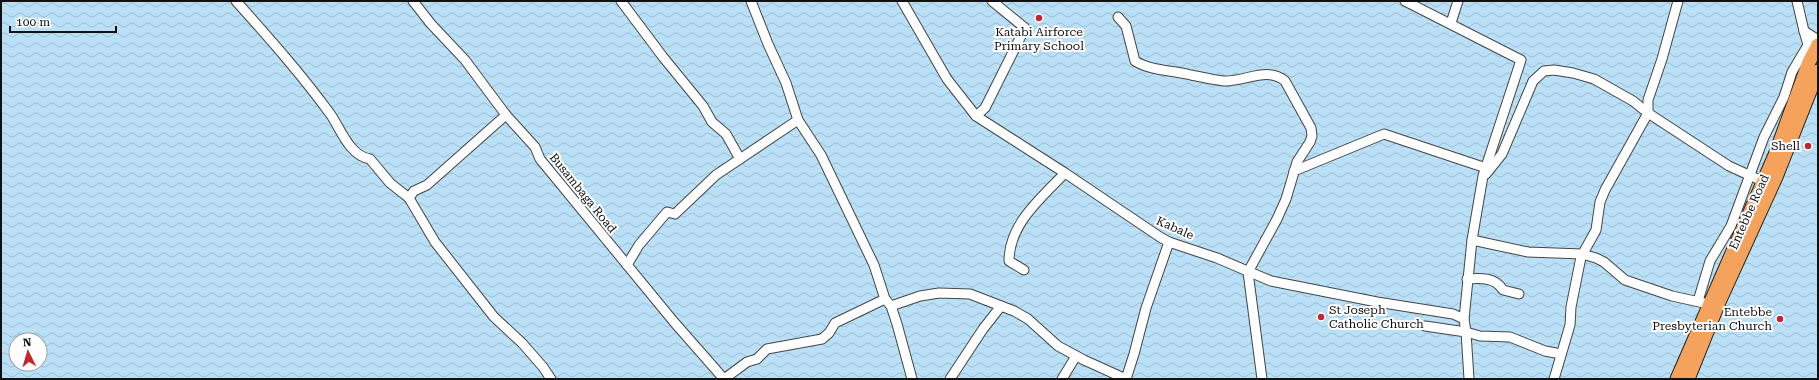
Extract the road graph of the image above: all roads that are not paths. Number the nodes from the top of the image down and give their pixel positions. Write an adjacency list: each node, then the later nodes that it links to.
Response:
1 (236, 1): 27 (street)
2 (413, 1): 18 (street, Busambaga Road)
3 (621, 1): 21 (street)
4 (751, 1): 20 (street)
5 (902, 1): 19 (street, Kabale)
6 (992, 1): 19 (street)
7 (1405, 1): 12 (street)
8 (1458, 1): 12 (street)
9 (1678, 1): 17 (street)
10 (1797, 1): 13 (street)
11 (1118, 17): 22 (street)
12 (1451, 23): 23 (street)
13 (1804, 31): 14 (street); 25 (street)
14 (1818, 40)
15 (1818, 45): 26 (highway, Entebbe Road)
16 (1818, 71): 55 (highway, Entebbe Road)
17 (1648, 113): 23 (street); 25 (street); 30 (street)
18 (506, 115): 27 (street); 31 (street, Busambaga Road)
19 (976, 116): 24 (street, Kabale)
20 (798, 120): 21 (street); 36 (street)
21 (740, 159): 31 (street)
22 (1294, 171): 23 (street); 33 (street)
23 (1484, 172): 28 (street)
24 (1065, 173): 29 (street, Kabale); 32 (street)
25 (1749, 175): 26 (street); 37 (street)
26 (1762, 181): 37 (highway, Entebbe Road)
27 (409, 198): 45 (street)
28 (1472, 240): 30 (street); 34 (street)
29 (1169, 242): 33 (street, Kabale); 50 (street)
30 (1582, 254): 37 (street); 43 (street)
31 (627, 265): 46 (street, Busambaga Road)
32 (1024, 270)
33 (1248, 272): 40 (street, Kabale); 51 (street)
34 (1467, 279): 35 (street); 40 (street)
35 (1519, 294)
36 (885, 299): 38 (street); 46 (street)
37 (1704, 302): 54 (highway, Entebbe Road)
38 (891, 306): 39 (street); 47 (street)
39 (1001, 306): 44 (street); 48 (street)
40 (1464, 319): 42 (street)
41 (1425, 326): 42 (street)
42 (1466, 332): 43 (street); 52 (street)
43 (1561, 354): 53 (street)
44 (1076, 356): 49 (street); 50 (street)
45 (551, 379)
46 (724, 379)
47 (912, 379)
48 (950, 379)
49 (1062, 379)
50 (1126, 379)
51 (1262, 379)
52 (1469, 379)
53 (1554, 379)
54 (1676, 379)
55 (1688, 379)

